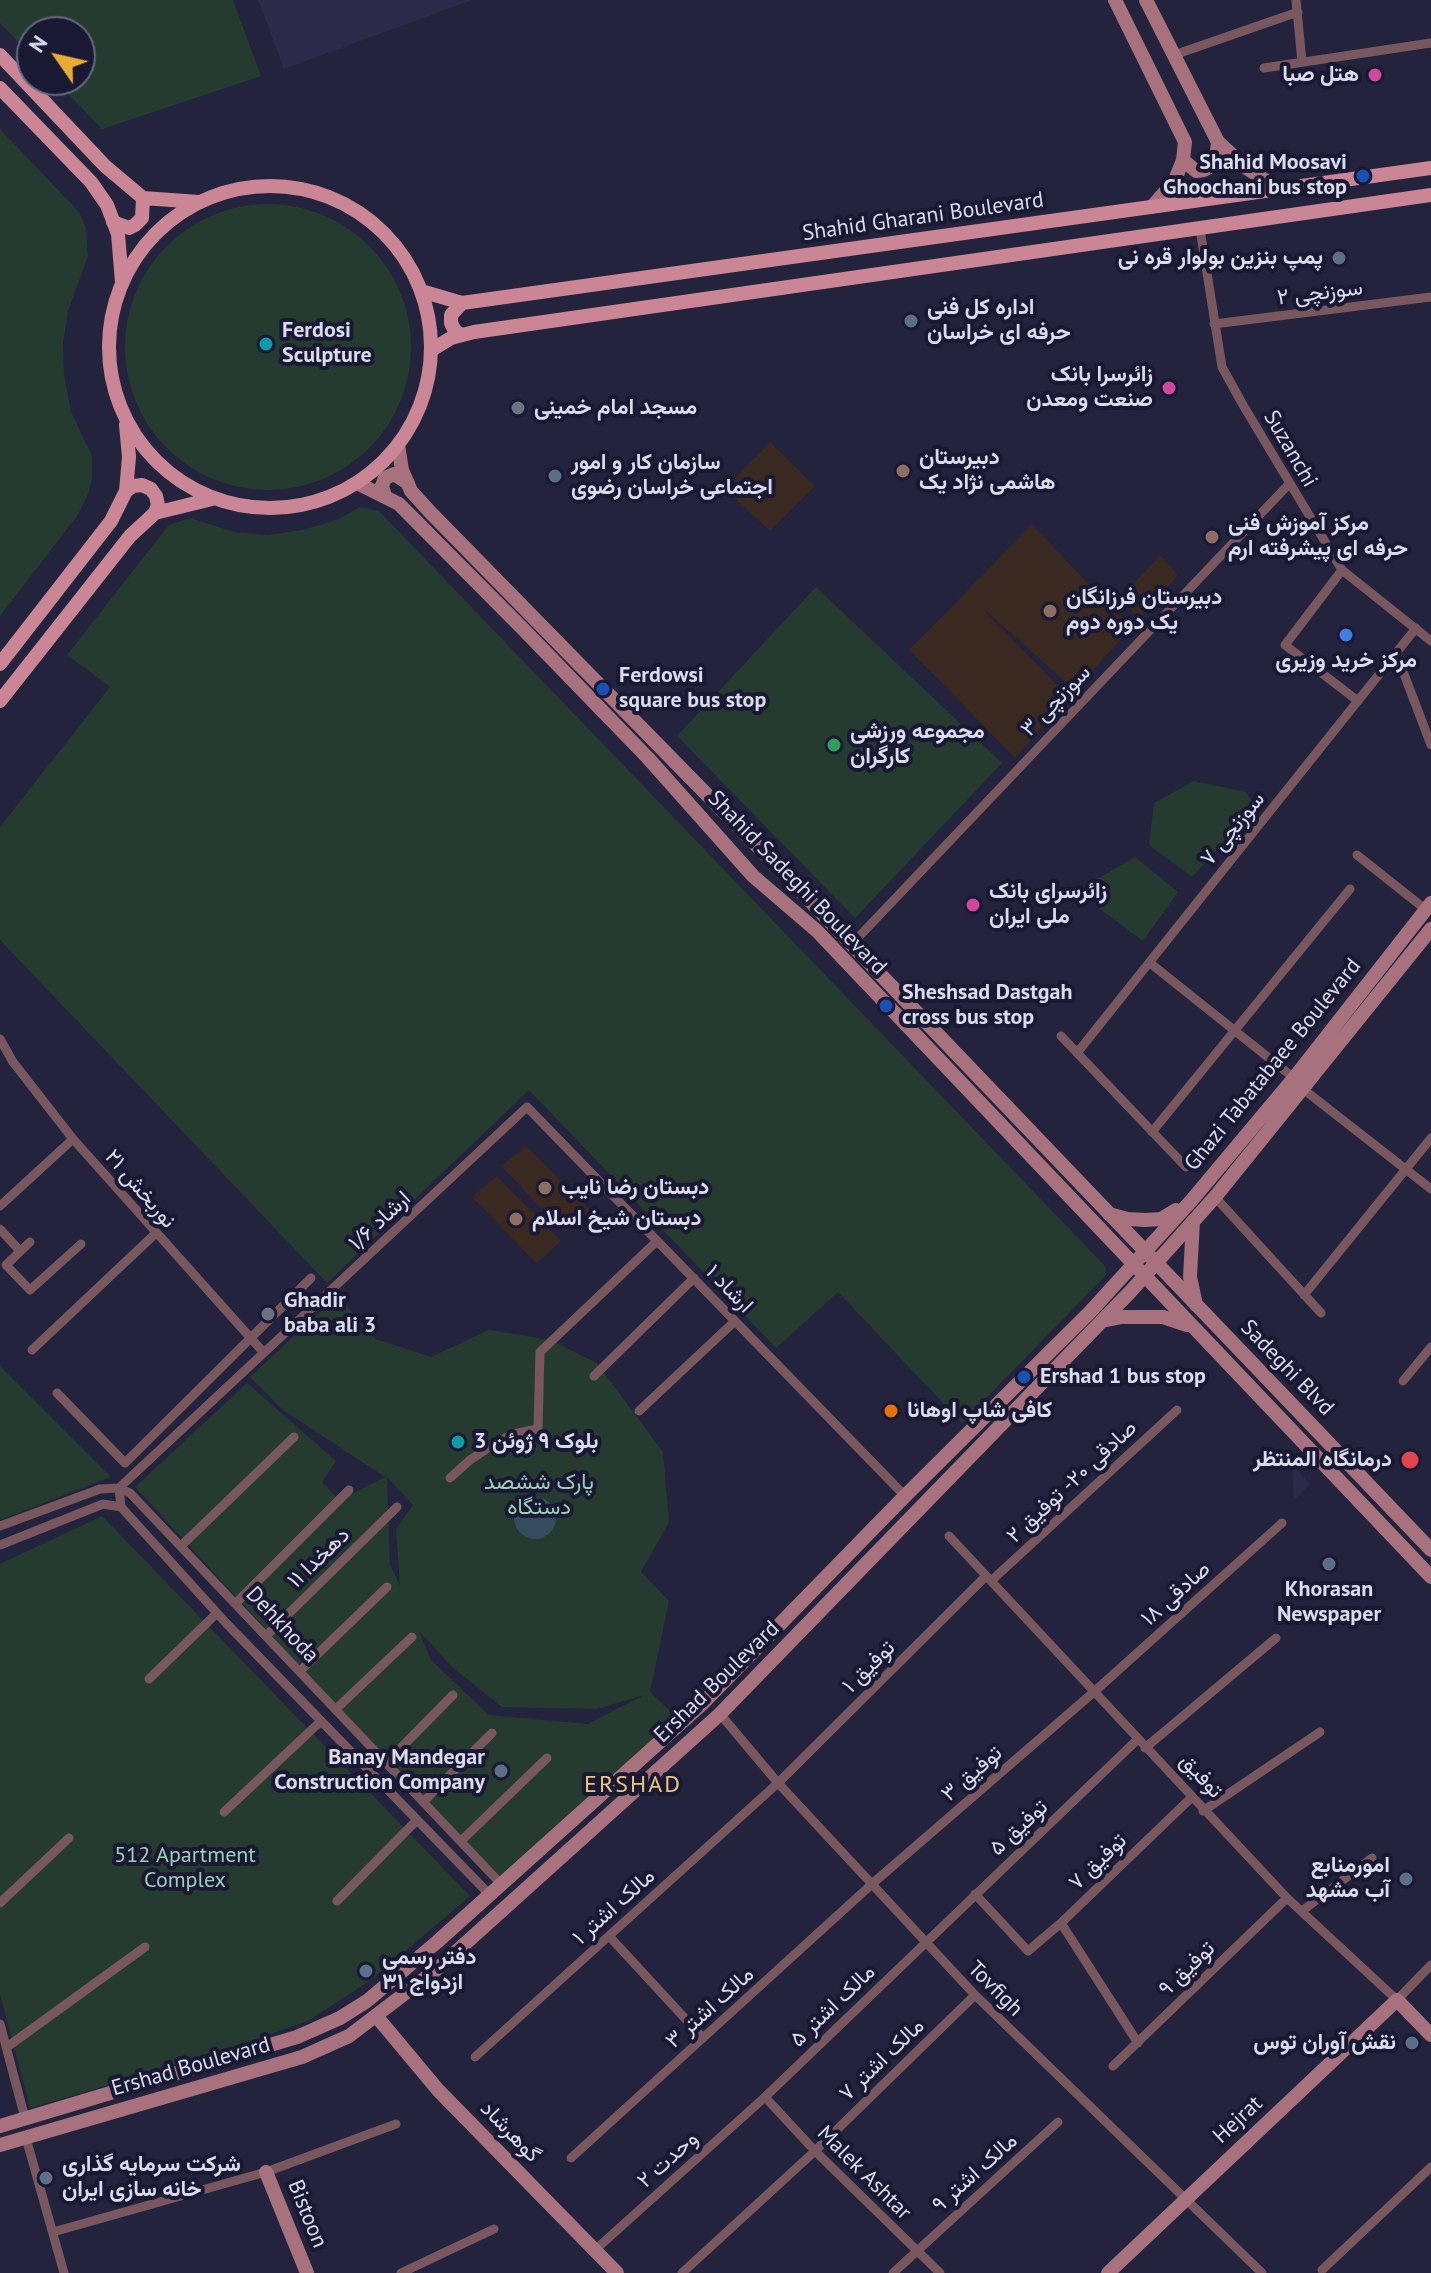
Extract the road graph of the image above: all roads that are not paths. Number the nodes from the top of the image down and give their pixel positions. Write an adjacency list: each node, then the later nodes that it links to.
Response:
1 (1115, 0): 12 (main road)
2 (1146, 0): 7 (main road)
3 (1296, 0): 4 (street)
4 (1298, 12): 7 (street); 8 (street)
5 (1431, 43): 8 (street)
6 (0, 55): 16 (main road)
7 (1174, 55): 11 (main road)
8 (1302, 62): 9 (street)
9 (1264, 68)
10 (0, 88): 19 (main road)
11 (1218, 142): 12 (main road); 14 (main road)
12 (1183, 160): 18 (main road)
13 (1431, 168): 14 (main road, Shahid Gharani Boulevard)
14 (1277, 188): 18 (main road, Shahid Gharani Boulevard)
15 (1431, 195): 20 (main road)
16 (143, 198): 17 (main road); 19 (main road)
17 (199, 202): 21 (main road); 22 (main road)
18 (1152, 207): 24 (main road, Shahid Gharani Boulevard)
19 (113, 222): 21 (main road)
20 (1200, 229): 25 (street, Suzanchi); 26 (main road)
21 (122, 282): 28 (main road)
22 (421, 291): 24 (main road, Shahid Gharani Boulevard); 27 (main road)
23 (1431, 297): 25 (street, سوزنچی ۲)
24 (462, 303): 26 (main road)
25 (1214, 324): 32 (street, Suzanchi)
26 (462, 335): 27 (main road)
27 (433, 349): 29 (main road)
28 (126, 421): 33 (main road); 35 (main road)
29 (398, 445): 30 (main road); 31 (main road, Shahid Sadeghi Boulevard)
30 (357, 483): 34 (main road, Shahid Sadeghi Boulevard); 35 (main road)
31 (408, 483): 34 (main road); 46 (main road, Shahid Sadeghi Boulevard)
32 (1289, 484): 37 (street, Suzanchi); 51 (street, سوزنچی ۳)
33 (126, 491): 36 (main road); 41 (main road)
34 (385, 496): 47 (main road, Shahid Sadeghi Boulevard)
35 (212, 499): 36 (main road)
36 (155, 513): 42 (main road)
37 (1342, 570): 38 (street, Suzanchi); 43 (street)
38 (1423, 630): 39 (street, Suzanchi); 40 (street, سوزنچی ۷)
39 (1431, 641)
40 (1396, 653): 43 (street, سوزنچی ۷); 44 (street)
41 (0, 664)
42 (0, 701)
43 (1358, 701): 52 (street, سوزنچی ۷)
44 (1431, 745)
45 (1357, 855): 49 (street)
46 (769, 858): 47 (main road); 51 (main road, Shahid Sadeghi Boulevard)
47 (753, 876): 78 (main road, Shahid Sadeghi Boulevard)
48 (1350, 889): 53 (street)
49 (1428, 906): 57 (main road, Ghazi Tabatabaee Boulevard)
50 (1431, 929): 57 (main road, Ghazi Tabatabaee Boulevard)
51 (851, 945): 68 (main road, Shahid Sadeghi Boulevard)
52 (1150, 963): 53 (street); 56 (street, سوزنچی ۷)
53 (1235, 1031): 57 (street); 59 (street)
54 (1061, 1036): 56 (street)
55 (0, 1039): 61 (street, نوربخش ۲۱)
56 (1077, 1053): 59 (street)
57 (1298, 1083): 63 (street); 65 (main road, Ghazi Tabatabaee Boulevard); 66 (main road, Ghazi Tabatabaee Boulevard)
58 (527, 1107): 72 (street, ارشاد ۱); 91 (street, ارشاد ۱/۶)
59 (1152, 1132): 62 (street)
60 (1431, 1138): 63 (street)
61 (73, 1139): 67 (street); 71 (street, نوربخش ۲۱)
62 (1186, 1167)
63 (1406, 1169): 64 (street); 82 (street)
64 (1431, 1189)
65 (1215, 1197): 69 (main road, Ghazi Tabatabaee Boulevard); 82 (street)
66 (1191, 1201): 68 (main road); 76 (main road, Ghazi Tabatabaee Boulevard)
67 (0, 1206)
68 (1108, 1213): 76 (main road, Shahid Sadeghi Boulevard)
69 (1193, 1221): 77 (main road, Ghazi Tabatabaee Boulevard); 83 (main road)
70 (0, 1229): 75 (street)
71 (155, 1234): 88 (street, نوربخش ۲۱); 90 (street)
72 (657, 1241): 81 (street, ارشاد ۱); 98 (street)
73 (30, 1242): 75 (street)
74 (81, 1244): 75 (street)
75 (20, 1251)
76 (1144, 1252): 77 (main road, Sadeghi Blvd); 78 (main road, Ghazi Tabatabaee Boulevard)
77 (1156, 1264): 79 (main road, Ghazi Tabatabaee Boulevard); 83 (main road, Sadeghi Blvd)
78 (1132, 1266): 79 (main road, Shahid Sadeghi Boulevard); 101 (main road, Ershad Boulevard)
79 (1144, 1277): 86 (main road, Ershad Boulevard); 87 (main road, Shahid Sadeghi Boulevard)
80 (311, 1278): 88 (street)
81 (694, 1278): 85 (street, ارشاد ۱); 92 (street)
82 (1304, 1295): 84 (street)
83 (1197, 1306): 109 (main road, Sadeghi Blvd)
84 (1321, 1313)
85 (735, 1321): 96 (street); 101 (street, ارشاد ۱)
86 (1100, 1322): 87 (main road); 123 (main road, Ershad Boulevard)
87 (1195, 1329): 110 (main road, Sadeghi Blvd)
88 (250, 1339): 91 (street, نوربخش ۲۱); 94 (street)
89 (1431, 1347): 93 (street)
90 (32, 1350)
91 (261, 1357): 99 (street, ارشاد ۱/۶)
92 (594, 1376)
93 (1403, 1381)
94 (57, 1393)
95 (1177, 1410): 111 (street, صادقی ۲۰- توفیق ۲)
96 (639, 1411)
97 (294, 1437): 108 (street)
98 (450, 1478)
99 (119, 1488): 102 (street); 105 (street); 108 (street, Dehkhoda)
100 (349, 1490): 113 (street)
101 (905, 1496): 132 (main road, Ershad Boulevard)
102 (121, 1507): 107 (street); 114 (street, Dehkhoda)
103 (397, 1507): 115 (street, دهخدا ۱۱)
104 (1282, 1523): 120 (street, صادقی ۱۸)
105 (0, 1526)
106 (949, 1536): 111 (street, توفیق)
107 (0, 1545)
108 (181, 1546): 113 (street, Dehkhoda)
109 (1431, 1550)
110 (1431, 1577)
111 (988, 1578): 120 (street, توفیق); 130 (street, توفیق ۱)
112 (387, 1587): 118 (street)
113 (236, 1603): 115 (street, Dehkhoda)
114 (217, 1613): 119 (street); 124 (street, Dehkhoda)
115 (267, 1635): 118 (street, Dehkhoda)
116 (412, 1637): 122 (street)
117 (1276, 1638): 127 (street, توفیق ۵)
118 (300, 1671): 122 (street, Dehkhoda)
119 (149, 1679)
120 (1095, 1691): 127 (street, توفیق); 142 (street, توفیق ۳)
121 (453, 1695): 129 (street)
122 (336, 1709): 129 (street, Dehkhoda)
123 (720, 1714): 130 (street, Tovfigh); 136 (main road, Ershad Boulevard)
124 (321, 1721): 135 (street); 137 (street, Dehkhoda)
125 (1320, 1732): 134 (street)
126 (492, 1733): 133 (street)
127 (1141, 1744): 131 (street, توفیق); 144 (street, توفیق ۵)
128 (547, 1758): 139 (street)
129 (387, 1762): 133 (street, Dehkhoda)
130 (778, 1783): 142 (street, Tovfigh); 150 (street, مالک اشتر ۱)
131 (1191, 1798): 134 (street, توفیق); 149 (street, توفیق ۷)
132 (595, 1800): 136 (main road); 141 (main road, Ershad Boulevard)
133 (424, 1801): 139 (street, Dehkhoda)
134 (1203, 1811): 145 (street, توفیق)
135 (224, 1812)
136 (606, 1815): 156 (main road, Ershad Boulevard)
137 (417, 1820): 143 (street, Dehkhoda); 146 (street)
138 (69, 1838): 147 (street)
139 (461, 1841): 141 (street, Dehkhoda)
140 (1372, 1858): 148 (street)
141 (501, 1884): 143 (main road, Ershad Boulevard)
142 (872, 1884): 151 (street, Tovfigh); 159 (street, مالک اشتر ۳)
143 (489, 1894): 165 (main road, Ershad Boulevard)
144 (975, 1894): 149 (street, توفیق ۷); 151 (street, توفیق ۵)
145 (1287, 1898): 148 (street, توفیق); 160 (street, توفیق ۹)
146 (337, 1901)
147 (0, 1903)
148 (1302, 1911): 155 (street, توفیق)
149 (1061, 1923): 160 (street)
150 (609, 1936): 159 (street); 162 (street, مالک اشتر ۱)
151 (925, 1942): 154 (street, Tovfigh); 164 (street, مالک اشتر ۵)
152 (145, 1947): 161 (street)
153 (1431, 1965): 155 (street)
154 (975, 1995): 171 (street, مالک اشتر ۷); 175 (street, Tovfigh)
155 (1397, 2000): 158 (main road, توفیق); 175 (main road, Hejrat)
156 (377, 2017): 169 (main road, Ershad Boulevard); 178 (main road, گوهرشاد)
157 (0, 2024): 161 (street)
158 (1431, 2035)
159 (703, 2038): 172 (street, مالک اشتر ۳)
160 (1138, 2043): 163 (street, توفیق ۹)
161 (7, 2047): 165 (street)
162 (475, 2057)
163 (1113, 2066)
164 (765, 2097): 171 (street, Malek Ashtar); 178 (street, وحدت ۲)
165 (25, 2118): 168 (main road, Ershad Boulevard)
166 (1058, 2122): 179 (street, مالک اشتر ۹)
167 (396, 2124): 174 (street)
168 (0, 2126)
169 (26, 2138): 170 (main road, Ershad Boulevard); 177 (street)
170 (0, 2145)
171 (815, 2151): 179 (street, Malek Ashtar); 185 (street, مالک اشتر ۷)
172 (571, 2158)
173 (1431, 2167): 180 (street)
174 (266, 2172): 177 (street); 182 (main road, Bistoon)
175 (1187, 2199): 188 (main road, Hejrat); 189 (street, Tovfigh)
176 (494, 2229): 183 (street)
177 (53, 2232): 181 (street)
178 (595, 2250): 184 (main road, گوهرشاد)
179 (917, 2251): 186 (street, مالک اشتر ۹); 187 (street, Malek Ashtar)
180 (1322, 2270)
181 (64, 2273)
182 (307, 2273)
183 (401, 2273)
184 (617, 2273)
185 (682, 2273)
186 (893, 2273)
187 (940, 2273)
188 (1108, 2273)
189 (1262, 2273)

